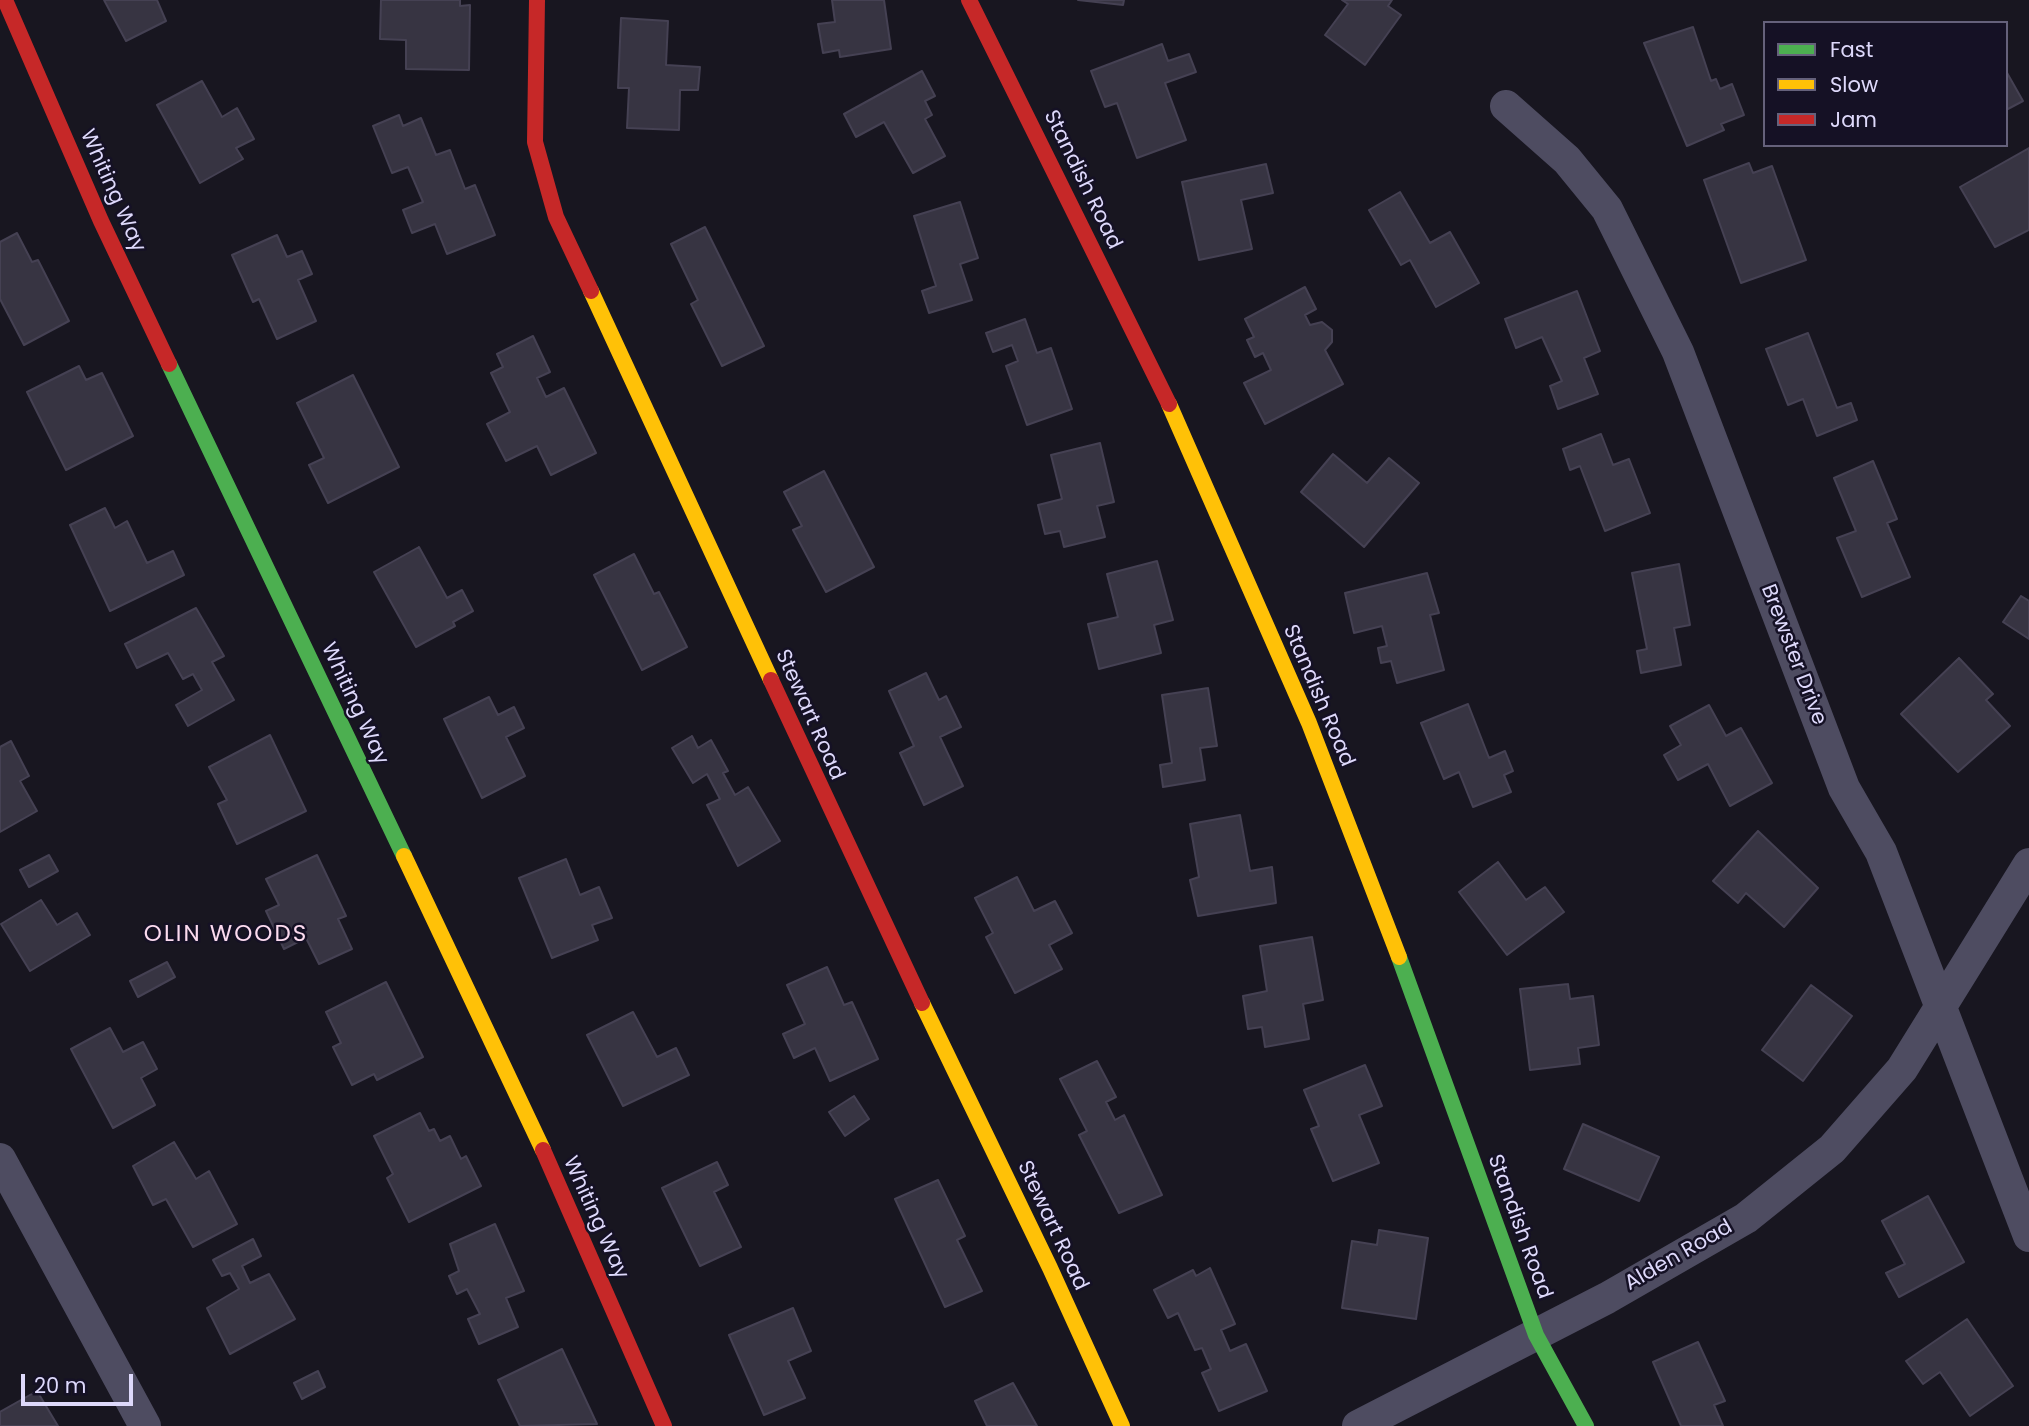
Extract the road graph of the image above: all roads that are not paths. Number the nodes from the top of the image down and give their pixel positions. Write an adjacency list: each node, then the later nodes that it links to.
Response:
1 (5, 0): 11 (street, Whiting Way)
2 (537, 0): 12 (street, Stewart Road)
3 (969, 0): 9 (street, Standish Road)
4 (1506, 106): 6 (street, Brewster Drive)
5 (2029, 864): 6 (street, Alden Road)
6 (1940, 1010): 8 (street, Brewster Drive); 9 (street, Alden Road)
7 (0, 1159): 10 (street)
8 (2029, 1236)
9 (1536, 1335): 13 (street, Alden Road); 14 (street, Standish Road)
10 (145, 1426)
11 (664, 1426)
12 (1122, 1426)
13 (1358, 1426)
14 (1586, 1426)

